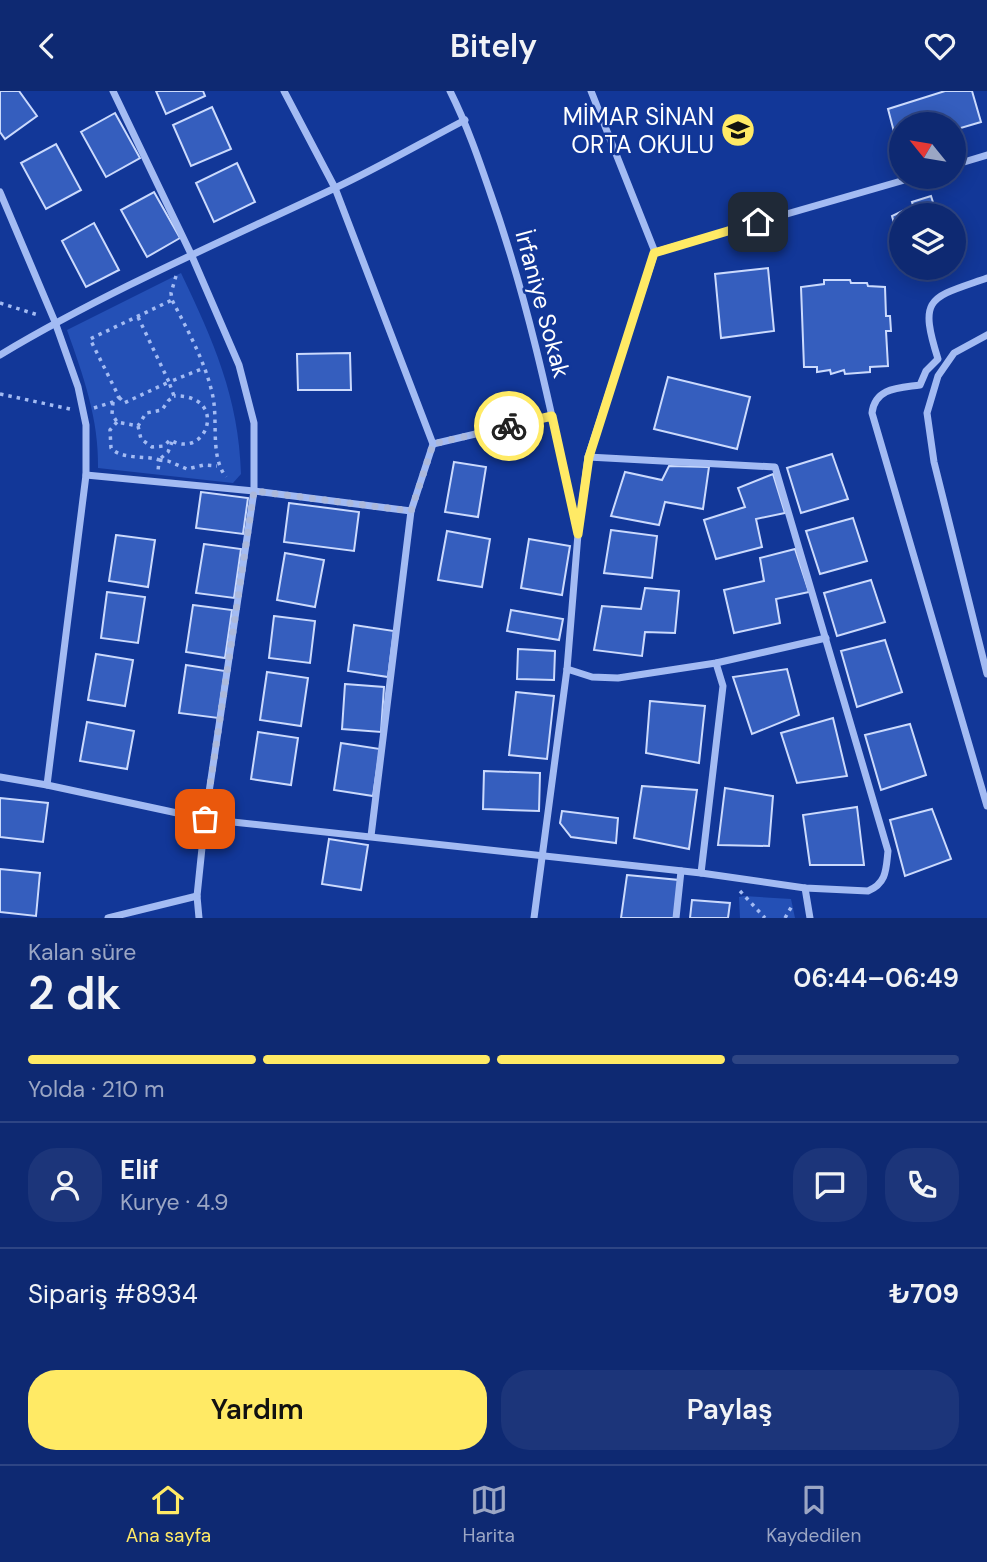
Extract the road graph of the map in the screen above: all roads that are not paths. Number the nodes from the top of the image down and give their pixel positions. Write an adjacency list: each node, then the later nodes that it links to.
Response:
1 (113, 91): 12 (street)
2 (284, 91): 9 (street)
3 (450, 91): 5 (street, İrfaniye Sokak)
4 (591, 91): 11 (street)
5 (464, 120): 9 (street); 17 (street, İrfaniye Sokak)
6 (987, 155): 7 (street)
7 (966, 161)
8 (889, 185): 11 (street)
9 (335, 188): 12 (street); 18 (street)
10 (0, 192): 14 (street)
11 (654, 253): 19 (street)
12 (191, 254): 14 (street); 21 (street)
13 (987, 278): 30 (street)
14 (55, 322): 16 (street); 20 (street)
15 (987, 335): 27 (street)
16 (0, 355)
17 (552, 416): 18 (street); 23 (street, İrfaniye Sokak)
18 (433, 444): 22 (street)
19 (589, 457): 23 (street); 24 (street)
20 (86, 475): 21 (street); 29 (street)
21 (254, 491): 22 (street); 31 (street)
22 (411, 511): 32 (street)
23 (578, 534): 26 (street)
24 (826, 638): 25 (street); 36 (street)
25 (716, 663): 26 (street); 35 (street)
26 (567, 669): 33 (street)
27 (987, 674)
28 (0, 777): 29 (street)
29 (47, 785): 31 (street)
30 (987, 806)
31 (205, 819): 32 (street); 37 (street)
32 (371, 836): 33 (street)
33 (543, 857): 34 (street); 40 (street)
34 (681, 870): 35 (street); 41 (street)
35 (701, 873): 36 (street)
36 (805, 888): 42 (street)
37 (197, 896): 38 (street); 39 (street)
38 (108, 918)
39 (199, 918)
40 (534, 918)
41 (676, 918)
42 (810, 918)

